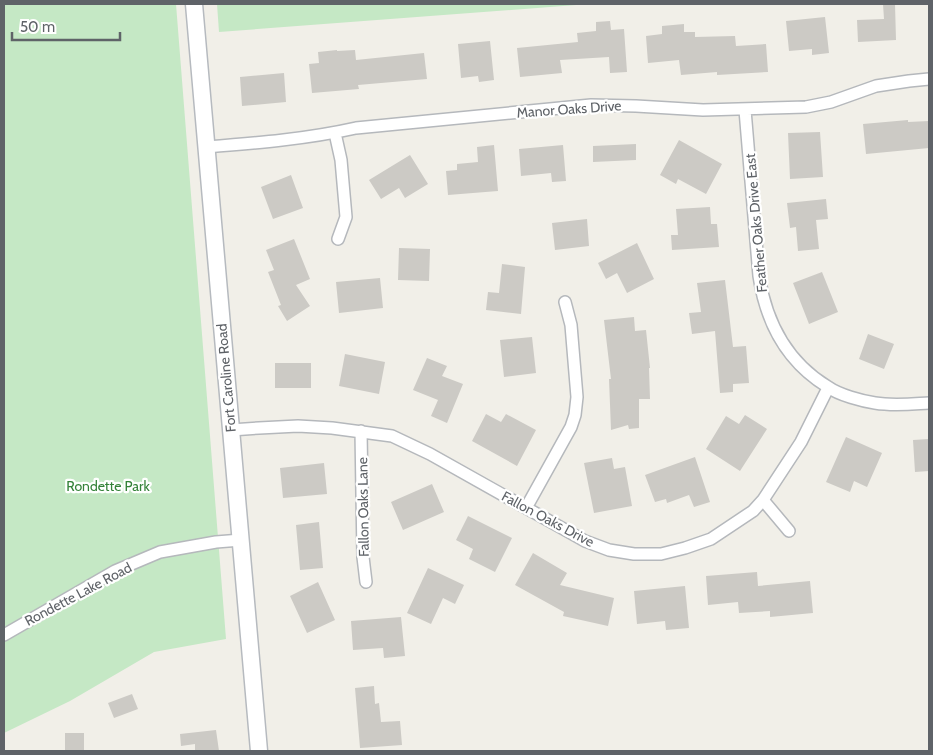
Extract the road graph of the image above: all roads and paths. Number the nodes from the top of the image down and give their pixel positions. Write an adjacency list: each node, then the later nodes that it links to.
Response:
1 (194, 4): 5 (street, Fort Caroline Road)
2 (929, 79): 3 (street, Manor Oaks Drive)
3 (746, 110): 4 (street, Manor Oaks Drive); 8 (street, Feather Oaks Drive East)
4 (335, 133): 5 (street, Manor Oaks Drive); 6 (street)
5 (206, 147): 10 (street, Fort Caroline Road)
6 (338, 240)
7 (565, 302): 13 (street)
8 (828, 388): 9 (street, Feather Oaks Drive East); 12 (street, Fallon Oaks Drive)
9 (929, 403)
10 (231, 430): 11 (street, Fallon Oaks Drive); 15 (street, Fort Caroline Road)
11 (361, 431): 13 (street, Fallon Oaks Drive); 16 (street, Fallon Oaks Lane)
12 (764, 500): 13 (street, Fallon Oaks Drive); 14 (street)
13 (526, 508)
14 (789, 530)
15 (241, 540): 17 (street, Rondette Lake Road); 18 (street, Fort Caroline Road)
16 (366, 582)
17 (4, 635)
18 (259, 751)

